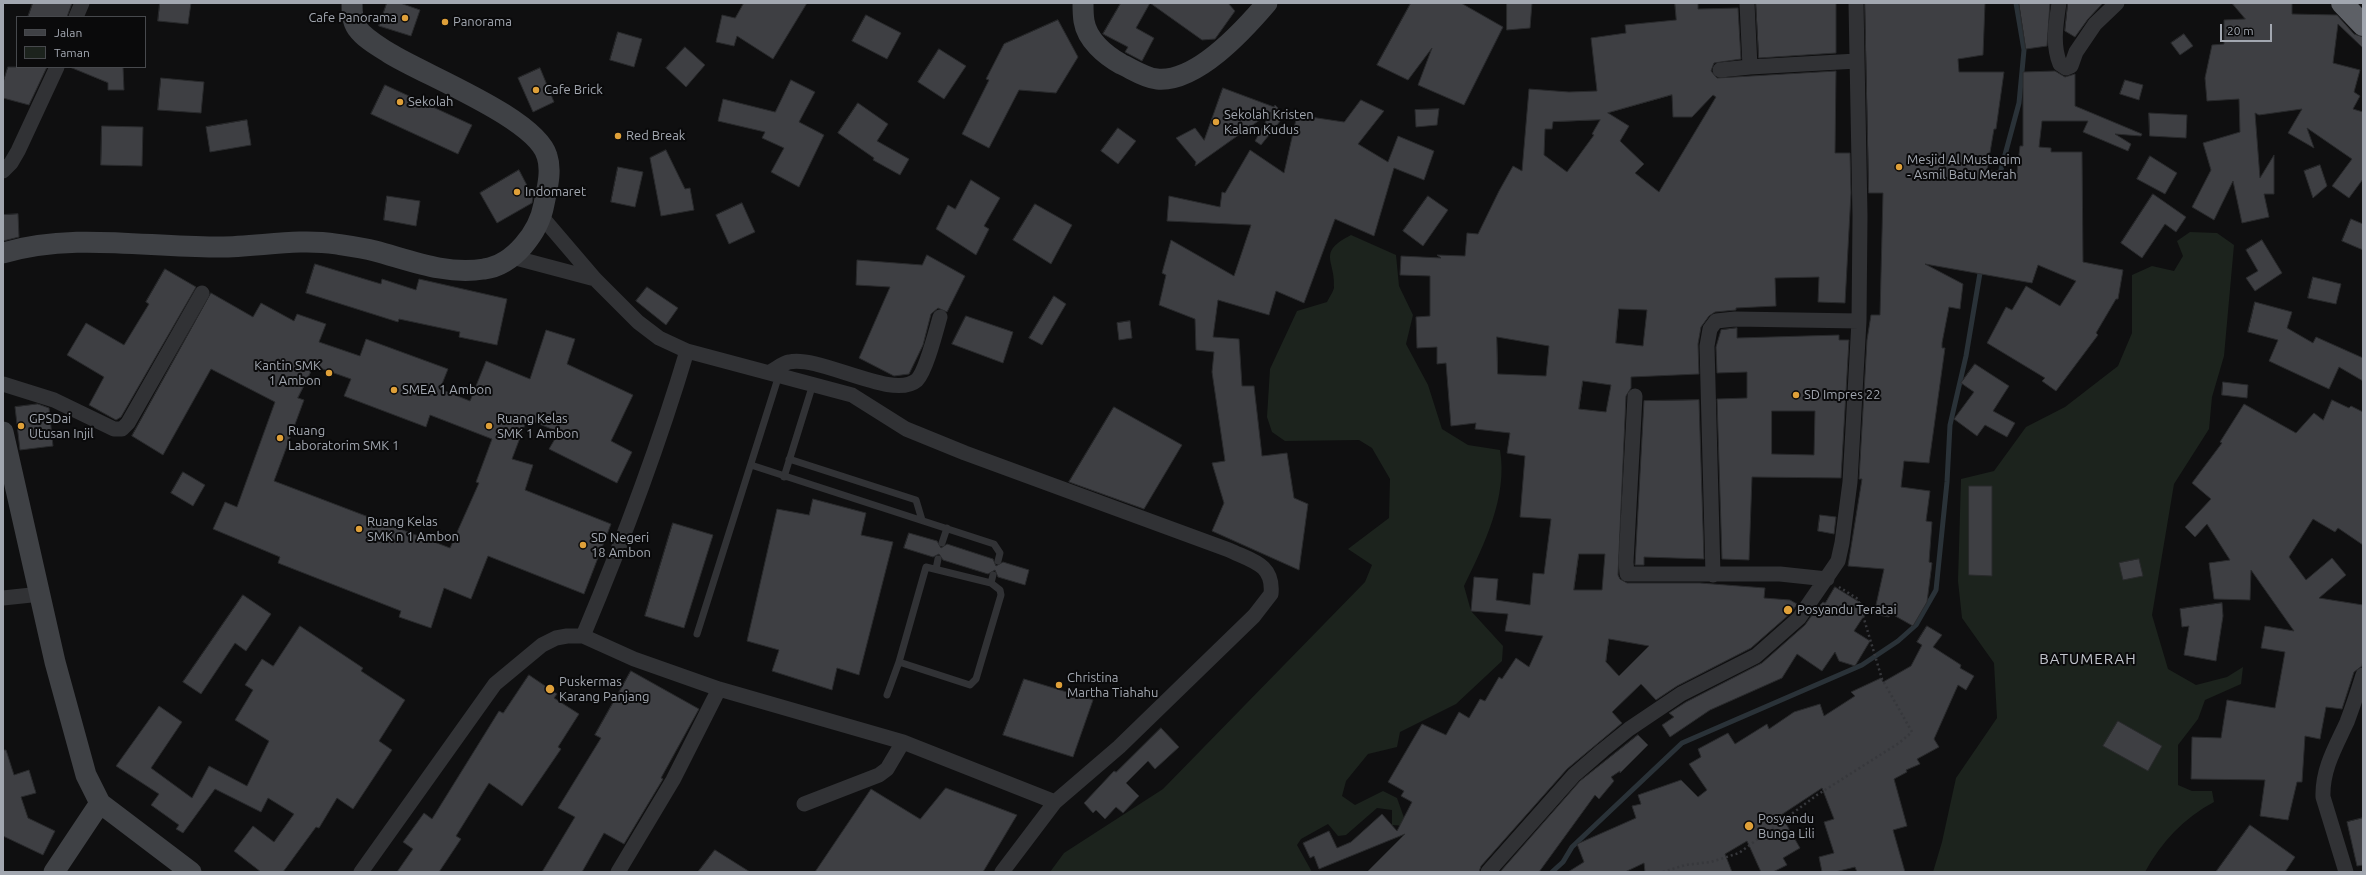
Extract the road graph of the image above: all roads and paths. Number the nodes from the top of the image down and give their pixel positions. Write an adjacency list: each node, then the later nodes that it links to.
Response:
1 (82, 3): 10 (street)
2 (352, 3): 17 (street)
3 (1083, 3): 4 (street)
4 (1267, 3)
5 (1747, 3): 13 (street)
6 (1856, 3): 12 (street)
7 (2059, 3): 8 (street)
8 (2117, 3)
9 (2342, 3): 11 (highway)
10 (76, 16)
11 (2363, 25)
12 (1857, 61): 13 (street); 23 (street)
13 (1750, 66): 15 (street)
14 (58, 68): 16 (street)
15 (1720, 70)
16 (3, 171)
17 (542, 217): 19 (street); 20 (street)
18 (3, 253): 19 (street)
19 (512, 257): 20 (street)
20 (595, 279): 24 (street)
21 (202, 293): 27 (street)
22 (940, 317): 25 (street)
23 (1860, 321): 39 (street); 41 (street)
24 (687, 351): 25 (street); 46 (street)
25 (775, 373): 26 (street); 31 (lane)
26 (813, 383): 30 (lane); 52 (street)
27 (3, 384)
28 (1635, 396): 39 (street)
29 (3, 432): 43 (street)
30 (789, 459): 32 (lane); 33 (lane)
31 (751, 465): 32 (lane); 45 (lane)
32 (784, 477): 33 (lane)
33 (922, 520): 34 (lane)
34 (947, 528): 35 (lane); 37 (lane)
35 (942, 543)
36 (938, 559): 38 (lane)
37 (998, 560)
38 (936, 569): 42 (lane); 47 (lane)
39 (1713, 575): 41 (street)
40 (993, 576): 42 (lane)
41 (1827, 578): 60 (street); 61 (path)
42 (991, 583): 47 (lane)
43 (41, 594): 44 (street); 53 (street)
44 (3, 598)
45 (697, 634)
46 (583, 636): 49 (street); 57 (street)
47 (899, 662): 50 (lane)
48 (2363, 675): 62 (street)
49 (719, 689): 51 (street); 58 (street)
50 (887, 695)
51 (903, 742): 52 (street); 54 (street)
52 (1055, 802): 59 (street)
53 (100, 803): 55 (street); 56 (street)
54 (804, 804)
55 (54, 872)
56 (191, 872)
57 (361, 872)
58 (618, 872)
59 (1002, 872)
60 (1488, 872)
61 (1663, 872)
62 (2346, 872)

